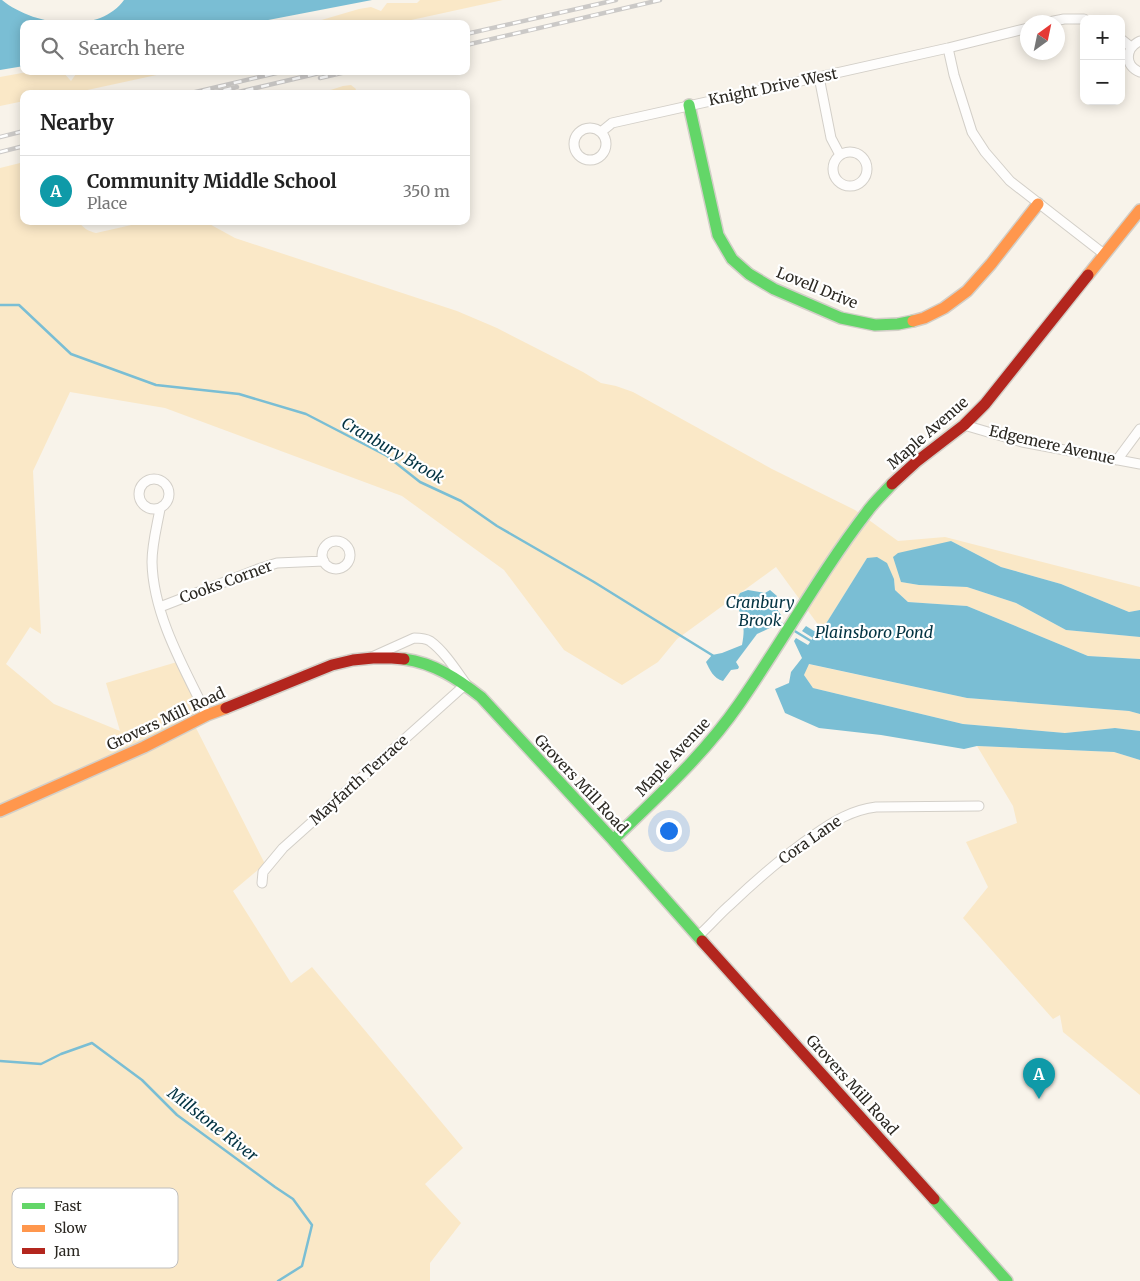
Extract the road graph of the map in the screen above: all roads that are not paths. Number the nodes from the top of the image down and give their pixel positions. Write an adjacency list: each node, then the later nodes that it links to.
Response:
1 (1065, 19): 2 (street)
2 (1080, 20)
3 (1020, 30): 7 (street, Knight Drive West)
4 (1140, 41): 6 (street)
5 (1125, 42): 6 (street)
6 (1132, 47): 8 (street)
7 (948, 48): 9 (street, Knight Drive West); 13 (street)
8 (1140, 72)
9 (819, 77): 10 (street, Knight Drive West); 12 (street)
10 (689, 105): 11 (street, Knight Drive West); 13 (street, Lovell Drive)
11 (601, 132)
12 (840, 155)
13 (1038, 204): 15 (street)
14 (1140, 210): 15 (street, Maple Avenue)
15 (1104, 254): 16 (street, Maple Avenue)
16 (964, 424): 18 (street, Edgemere Avenue); 28 (street, Maple Avenue)
17 (1140, 429): 18 (street)
18 (1117, 460): 19 (street, Edgemere Avenue)
19 (1140, 464)
20 (160, 509): 22 (street)
21 (324, 561): 22 (street, Cooks Corner)
22 (160, 607): 25 (street)
23 (371, 657): 24 (street, Grovers Mill Road); 24 (street); 25 (street, Grovers Mill Road)
24 (466, 684): 28 (street, Grovers Mill Road); 29 (street, Mayfarth Terrace)
25 (207, 715): 27 (street, Grovers Mill Road)
26 (979, 806): 30 (street, Cora Lane)
27 (0, 811)
28 (613, 840): 30 (street, Grovers Mill Road)
29 (262, 883)
30 (698, 936): 31 (street, Grovers Mill Road)
31 (1008, 1281)

